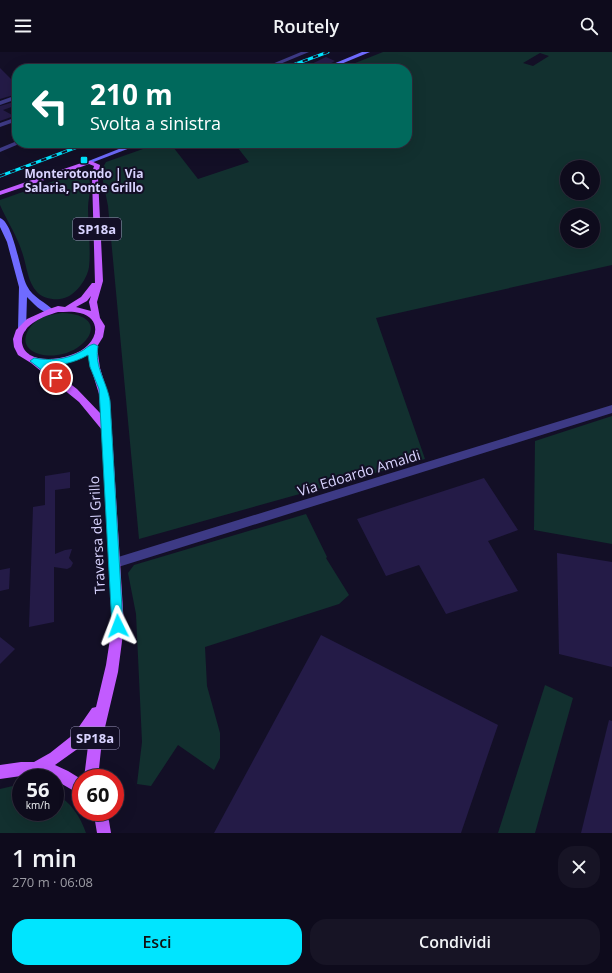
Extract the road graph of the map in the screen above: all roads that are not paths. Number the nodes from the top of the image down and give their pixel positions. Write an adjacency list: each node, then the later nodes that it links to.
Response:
1 (306, 52): 4 (street)
2 (367, 52): 6 (main road)
3 (284, 54): 4 (street)
4 (288, 58): 5 (street)
5 (274, 64)
6 (337, 64)
7 (12, 99): 8 (street)
8 (0, 103)
9 (12, 121): 10 (street)
10 (0, 125)
11 (12, 145): 13 (street)
12 (127, 148): 14 (main road)
13 (0, 150)
14 (108, 155): 15 (main road); 16 (main road)
15 (89, 162): 16 (main road); 17 (main road); 18 (main road)
16 (97, 165): 17 (main road)
17 (94, 176): 18 (main road); 21 (main road, SP18a)
18 (48, 177): 19 (main road)
19 (0, 193)
20 (0, 220): 22 (main road)
21 (99, 281): 23 (main road); 25 (main road, SP18a)
22 (23, 287): 24 (main road); 26 (main road)
23 (67, 309): 24 (main road); 25 (main road)
24 (50, 311): 26 (main road)
25 (96, 318): 27 (main road)
26 (22, 330): 28 (main road)
27 (94, 346): 28 (main road); 30 (main road, Traversa del Grillo / SP18a)
28 (34, 361): 30 (main road, Traversa del Grillo / SP18a)
29 (612, 409): 31 (street, Via Edoardo Amaldi)
30 (107, 431): 31 (main road, Traversa del Grillo / SP18a)
31 (115, 563): 32 (main road, Traversa del Grillo / SP18a)
32 (104, 698): 33 (main road); 34 (main road, Traversa del Grillo / SP18a)
33 (36, 768): 35 (main road); 36 (main road)
34 (92, 769)
35 (0, 772)
36 (72, 782)
37 (102, 821): 38 (main road)
38 (104, 833)

